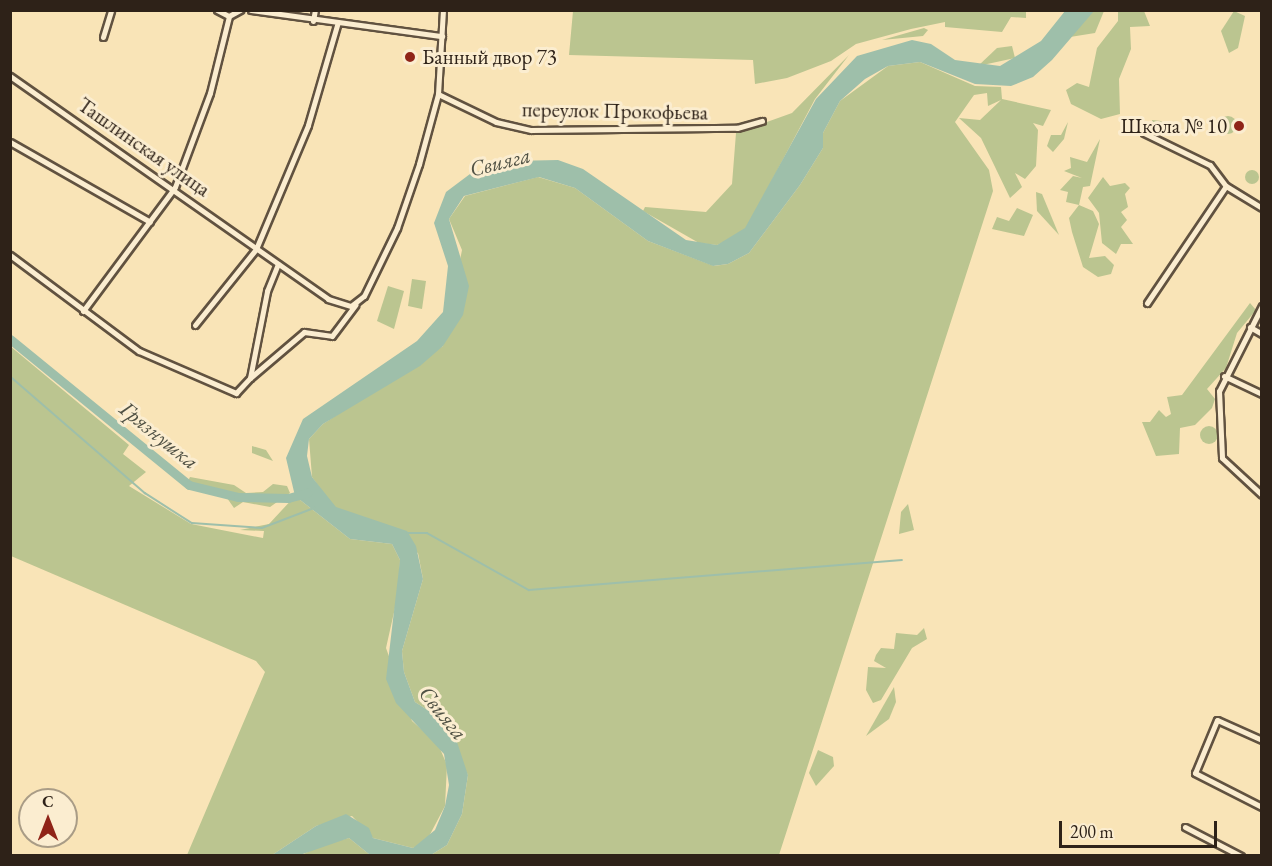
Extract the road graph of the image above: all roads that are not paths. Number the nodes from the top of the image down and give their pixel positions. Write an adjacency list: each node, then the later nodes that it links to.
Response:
1 (111, 10): 11 (street)
2 (217, 10): 7 (street)
3 (240, 10): 7 (street)
4 (251, 10): 8 (street)
5 (315, 10): 8 (street)
6 (443, 10): 10 (street)
7 (229, 16): 18 (street)
8 (313, 21): 9 (street)
9 (338, 22): 10 (street); 21 (street)
10 (442, 36): 13 (street)
11 (103, 37)
12 (10, 76): 18 (street, Ташлинская улица)
13 (438, 94): 14 (street, переулок Прокофьева); 25 (street)
14 (762, 121)
15 (1144, 133): 17 (street)
16 (10, 141): 20 (street)
17 (1226, 186): 19 (street); 24 (street)
18 (175, 187): 20 (street); 21 (street, Ташлинская улица)
19 (1262, 208)
20 (150, 222): 27 (street)
21 (256, 249): 23 (street, Ташлинская улица); 28 (street)
22 (10, 255): 27 (street)
23 (278, 264): 25 (street, Ташлинская улица); 32 (street)
24 (1147, 303)
25 (355, 305): 32 (street)
26 (1262, 306): 29 (street)
27 (83, 310): 32 (street)
28 (195, 325)
29 (1250, 327): 30 (street); 31 (street)
30 (1262, 334)
31 (1224, 376): 33 (street); 34 (street)
32 (250, 378)
33 (1262, 394)
34 (1262, 495)
35 (1262, 740): 36 (street)
36 (1262, 807)
37 (1185, 827): 38 (street)
38 (1241, 855)

